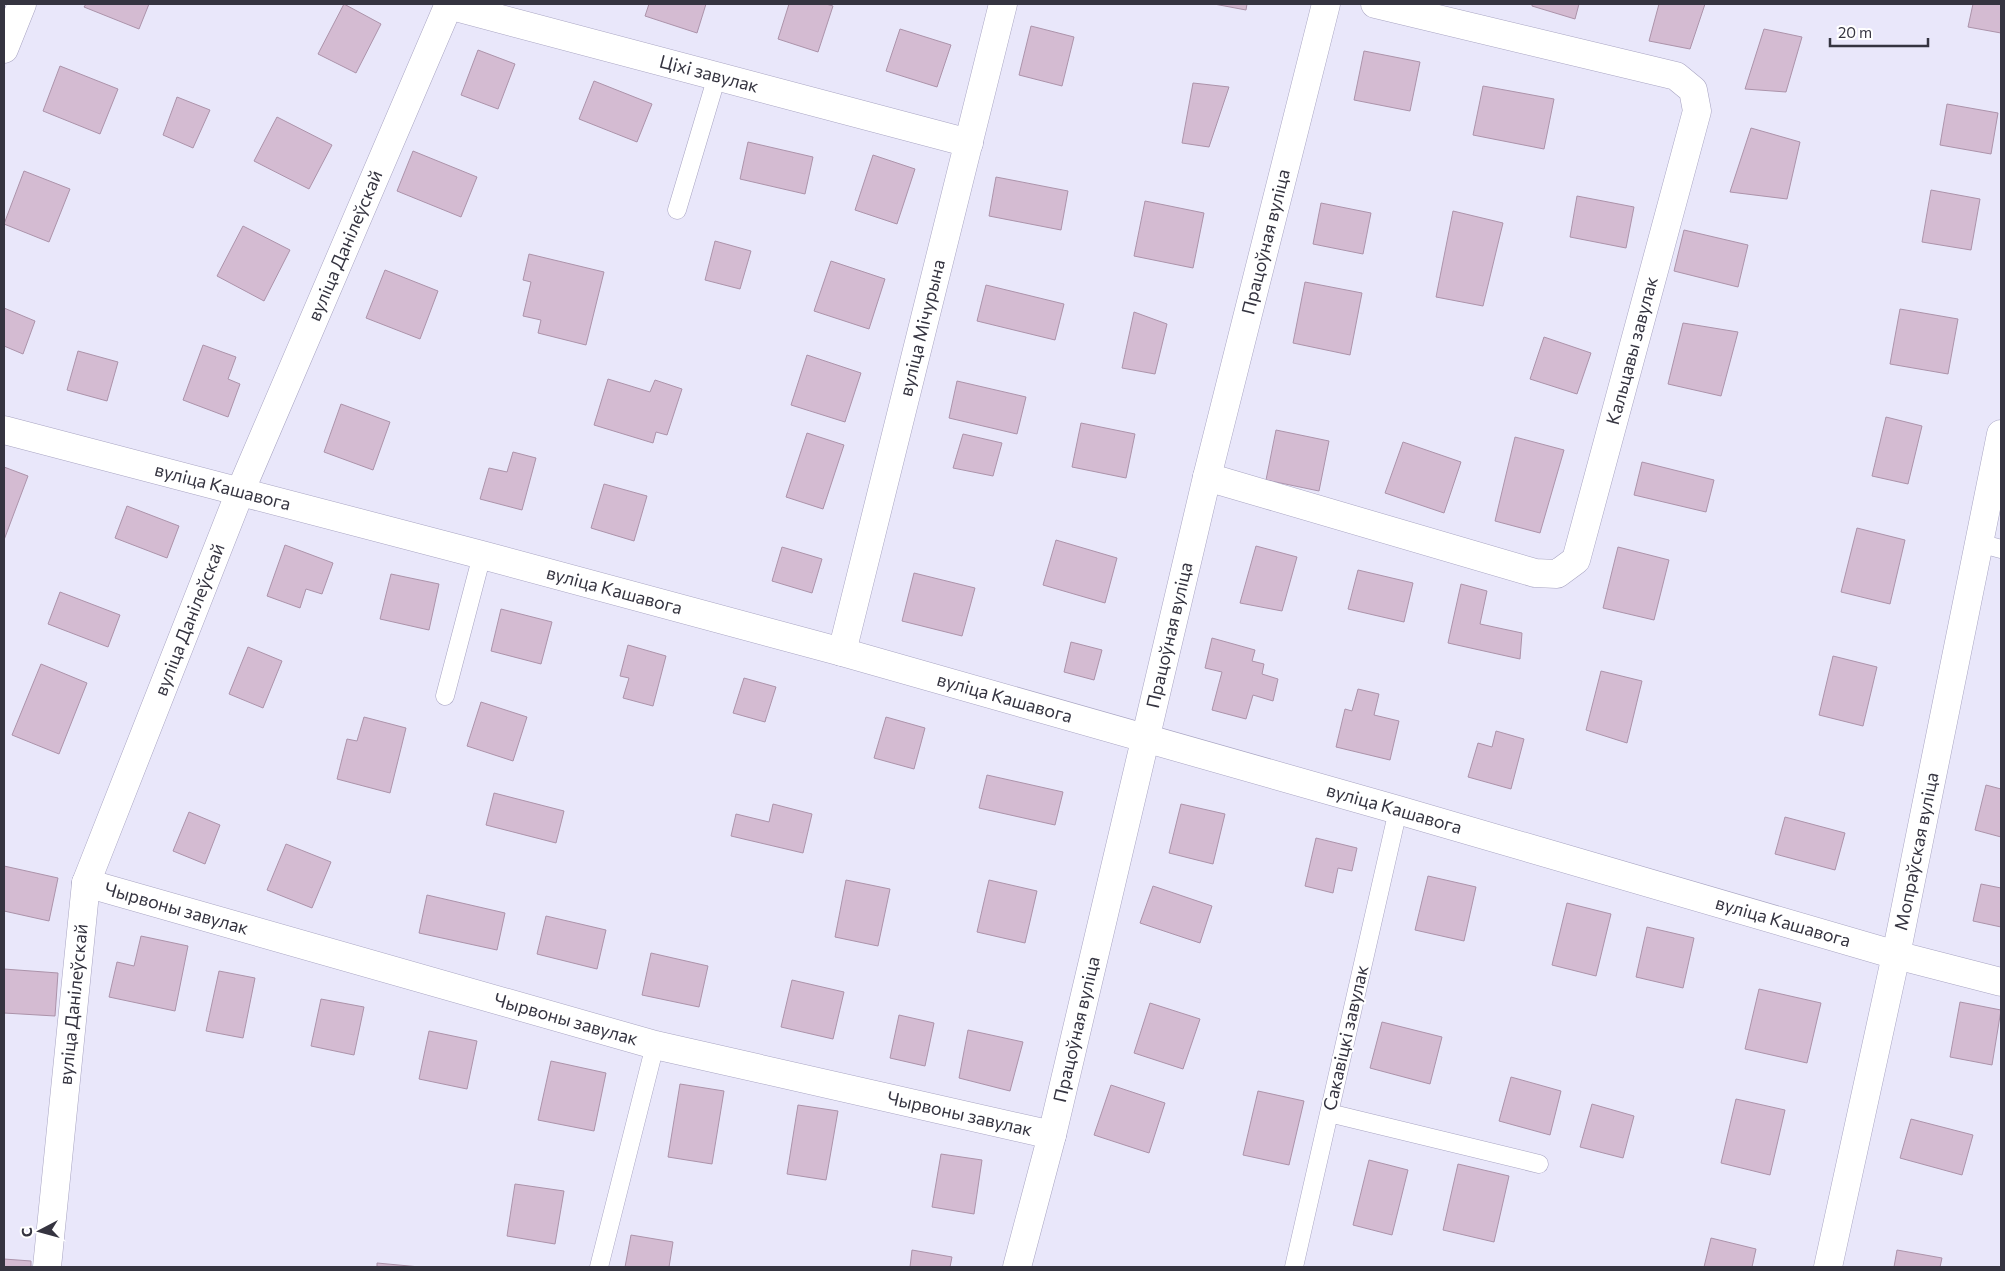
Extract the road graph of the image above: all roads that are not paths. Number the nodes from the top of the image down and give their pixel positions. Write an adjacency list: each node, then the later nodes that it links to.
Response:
1 (22, 4): 6 (street)
2 (448, 4): 7 (street, Ціхі завулак); 13 (street, вуліца Данілеўскай)
3 (1003, 4): 8 (street, вуліца Мічурына)
4 (1326, 4): 12 (street, Працоўная вуліца)
5 (1375, 4): 12 (street, Кальцавы завулак)
6 (4, 49)
7 (717, 76): 8 (street, Ціхі завулак); 9 (lane)
8 (969, 143): 16 (street, вуліца Мічурына)
9 (677, 210)
10 (4, 430): 13 (street, вуліца Кашавога)
11 (2001, 434): 14 (street, Мопраўская вуліца)
12 (1207, 477): 18 (street, Працоўная вуліца)
13 (240, 492): 15 (street, вуліца Кашавога); 20 (street, вуліца Данілеўскай)
14 (1990, 546): 21 (street, Мопраўская вуліца)
15 (482, 555): 16 (street, вуліца Кашавога); 17 (lane)
16 (842, 652): 18 (street, вуліца Кашавога)
17 (445, 696)
18 (1145, 738): 19 (street, вуліца Кашавога); 25 (street, Працоўная вуліца)
19 (1398, 810): 21 (street, вуліца Кашавога); 24 (lane, Сакавіцкі завулак)
20 (86, 883): 23 (street, Чырвоны завулак); 27 (street, вуліца Данілеўскай)
21 (1896, 955): 22 (street, вуліца Кашавога); 31 (street, Мопраўская вуліца)
22 (2001, 982)
23 (655, 1045): 25 (street, Чырвоны завулак); 28 (lane)
24 (1330, 1113): 26 (lane); 30 (lane, Сакавіцкі завулак)
25 (1052, 1134): 29 (street, Працоўная вуліца)
26 (1539, 1164)
27 (47, 1267)
28 (599, 1267)
29 (1017, 1267)
30 (1294, 1267)
31 (1828, 1267)

